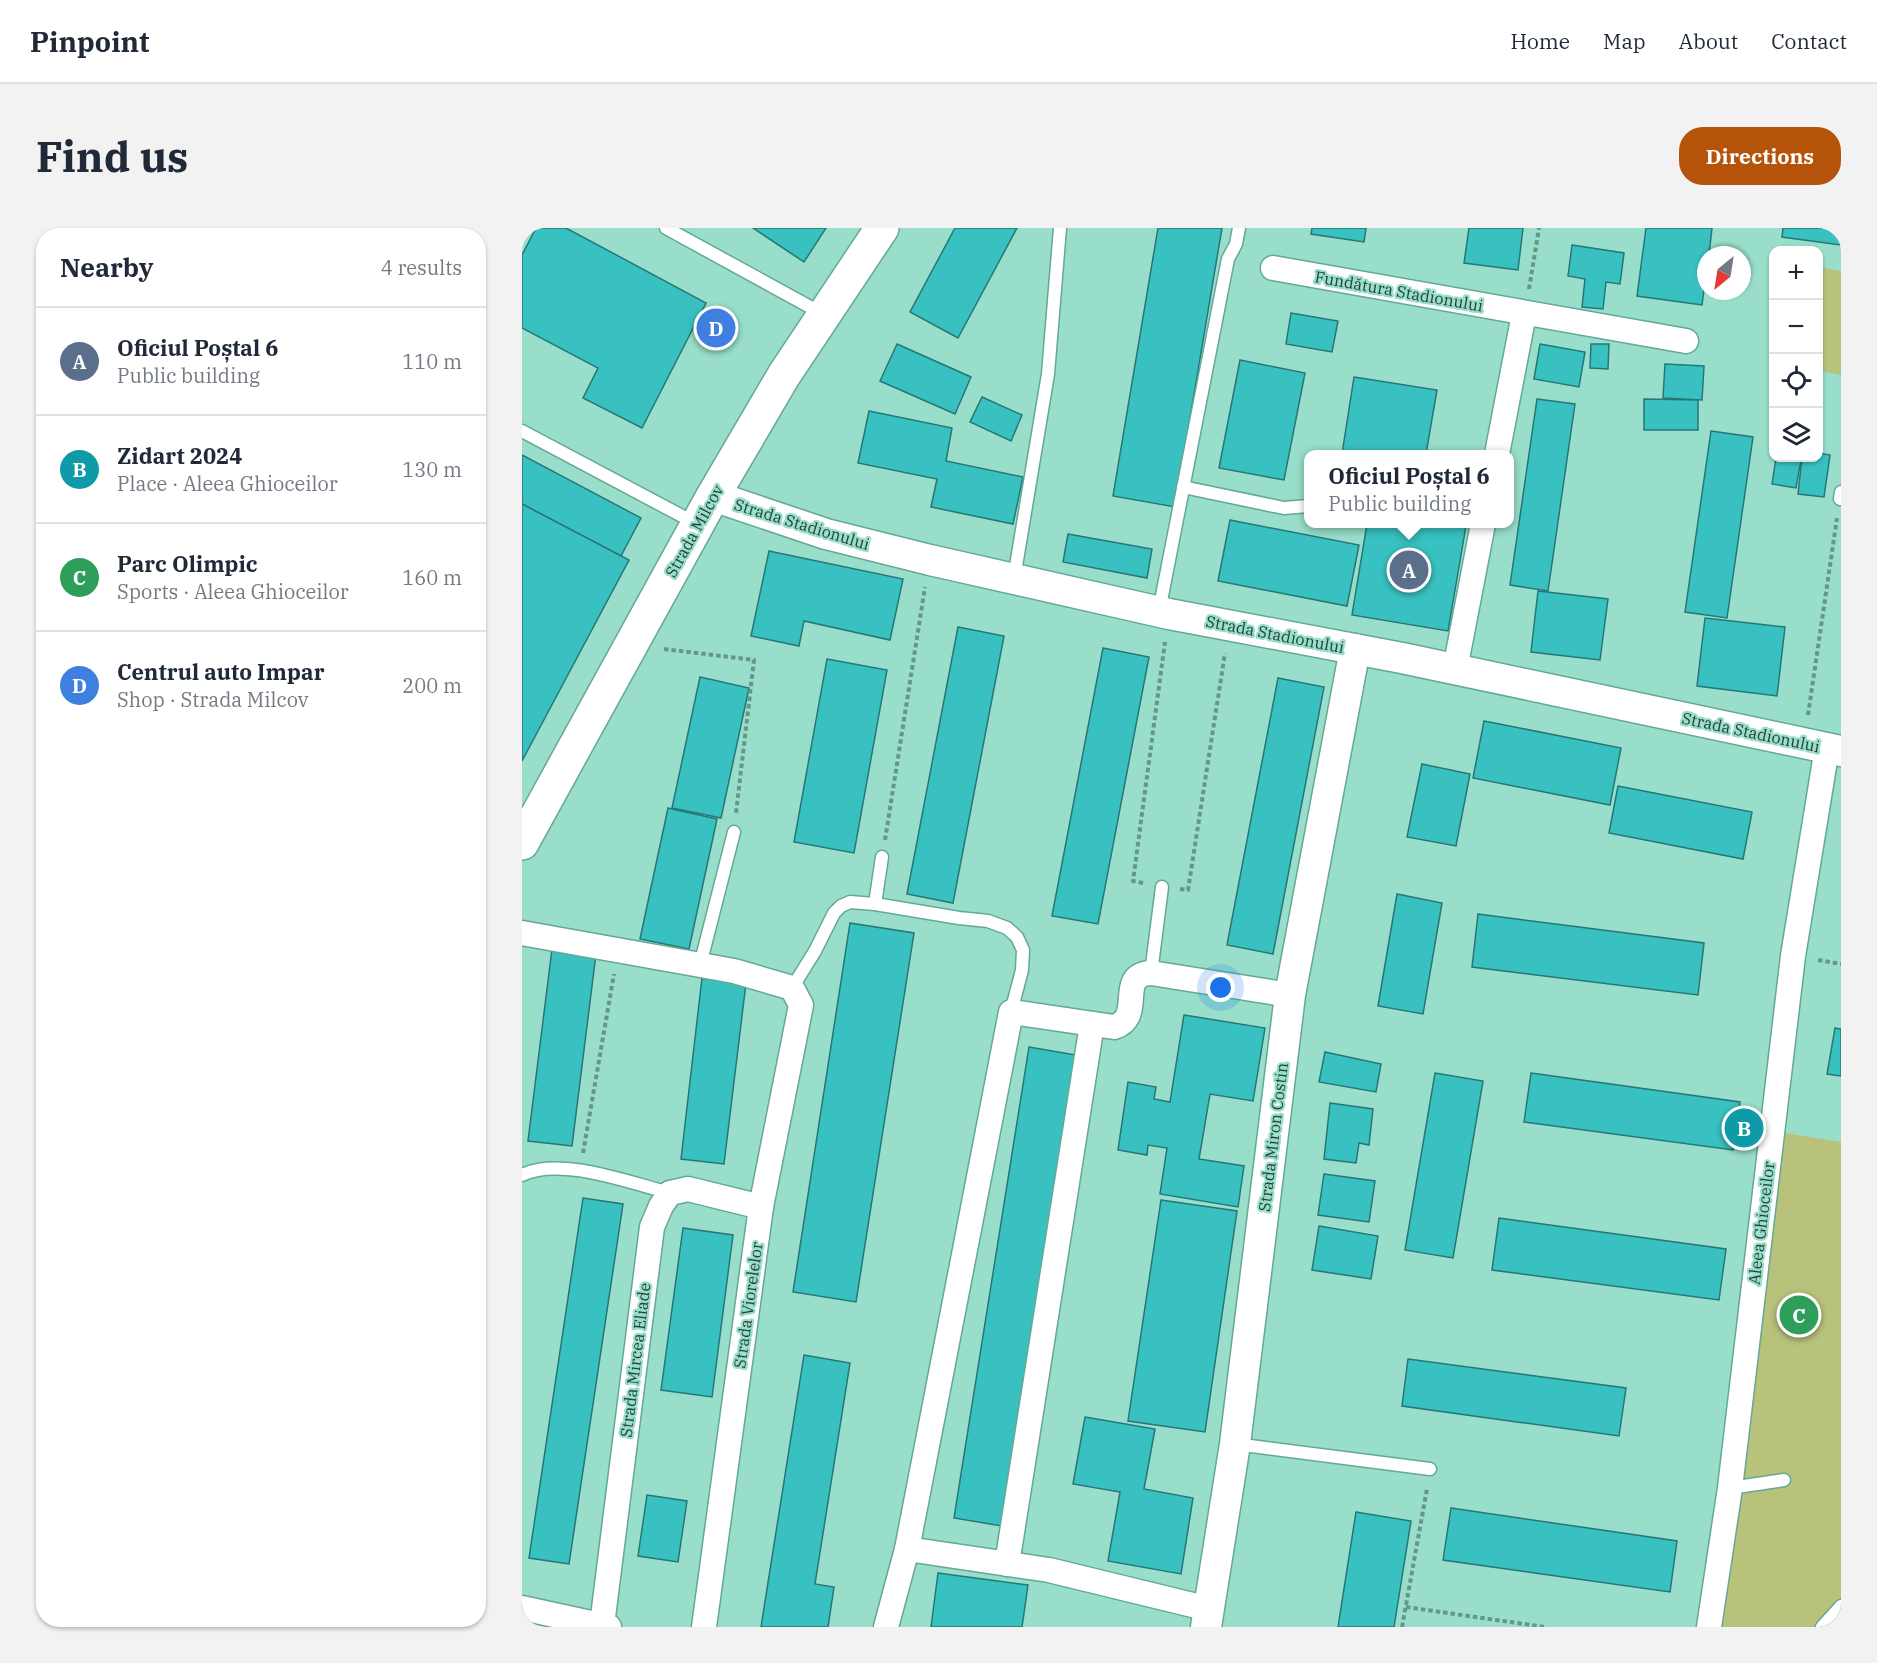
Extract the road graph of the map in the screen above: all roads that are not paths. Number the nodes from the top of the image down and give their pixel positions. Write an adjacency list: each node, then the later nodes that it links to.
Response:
1 (666, 228): 6 (lane)
2 (882, 228): 6 (main road, Strada Milcov)
3 (1060, 228): 16 (lane)
4 (1239, 228): 11 (lane)
5 (1273, 268): 7 (street, Fundătura Stadionului)
6 (824, 314): 12 (main road, Strada Milcov)
7 (1524, 314): 8 (street, Fundătura Stadionului); 10 (street)
8 (1686, 341)
9 (522, 431): 14 (lane)
10 (1498, 450)
11 (1183, 487): 13 (lane); 17 (lane)
12 (713, 496): 14 (main road, Strada Milcov); 16 (street, Strada Stadionului)
13 (1304, 506)
14 (698, 525): 22 (main road, Strada Milcov)
15 (1482, 528): 19 (street)
16 (1014, 578): 17 (street, Strada Stadionului)
17 (1164, 612): 18 (street, Strada Stadionului)
18 (1355, 649): 19 (street, Strada Stadionului); 30 (street, Strada Miron Costin)
19 (1455, 669): 20 (street, Strada Stadionului)
20 (1824, 747): 39 (street, Aleea Ghioceilor)
21 (734, 832): 27 (lane)
22 (522, 843)
23 (882, 857): 25 (lane)
24 (1162, 887): 28 (lane)
25 (875, 904): 29 (lane); 31 (lane)
26 (522, 933): 27 (street)
27 (700, 966): 29 (street)
28 (1151, 973): 30 (street); 32 (street)
29 (792, 988): 35 (street, Strada Viorelelor)
30 (1290, 995): 36 (street, Strada Miron Costin)
31 (1011, 1012): 32 (street); 40 (street)
32 (1092, 1024): 41 (street)
33 (522, 1175): 34 (lane)
34 (670, 1193): 35 (street); 46 (street, Strada Mircea Eliade)
35 (761, 1207): 47 (street, Strada Viorelelor)
36 (1235, 1444): 37 (lane); 44 (street, Strada Miron Costin)
37 (1430, 1469)
38 (1784, 1480): 39 (lane)
39 (1730, 1488): 49 (street, Aleea Ghioceilor)
40 (907, 1549): 41 (street); 48 (street)
41 (1008, 1564): 44 (street)
42 (1841, 1606): 50 (lane)
43 (522, 1608): 45 (street)
44 (1208, 1618)
45 (575, 1624): 46 (street)
46 (605, 1626)
47 (704, 1627)
48 (886, 1627)
49 (1709, 1627)
50 (1822, 1627)

